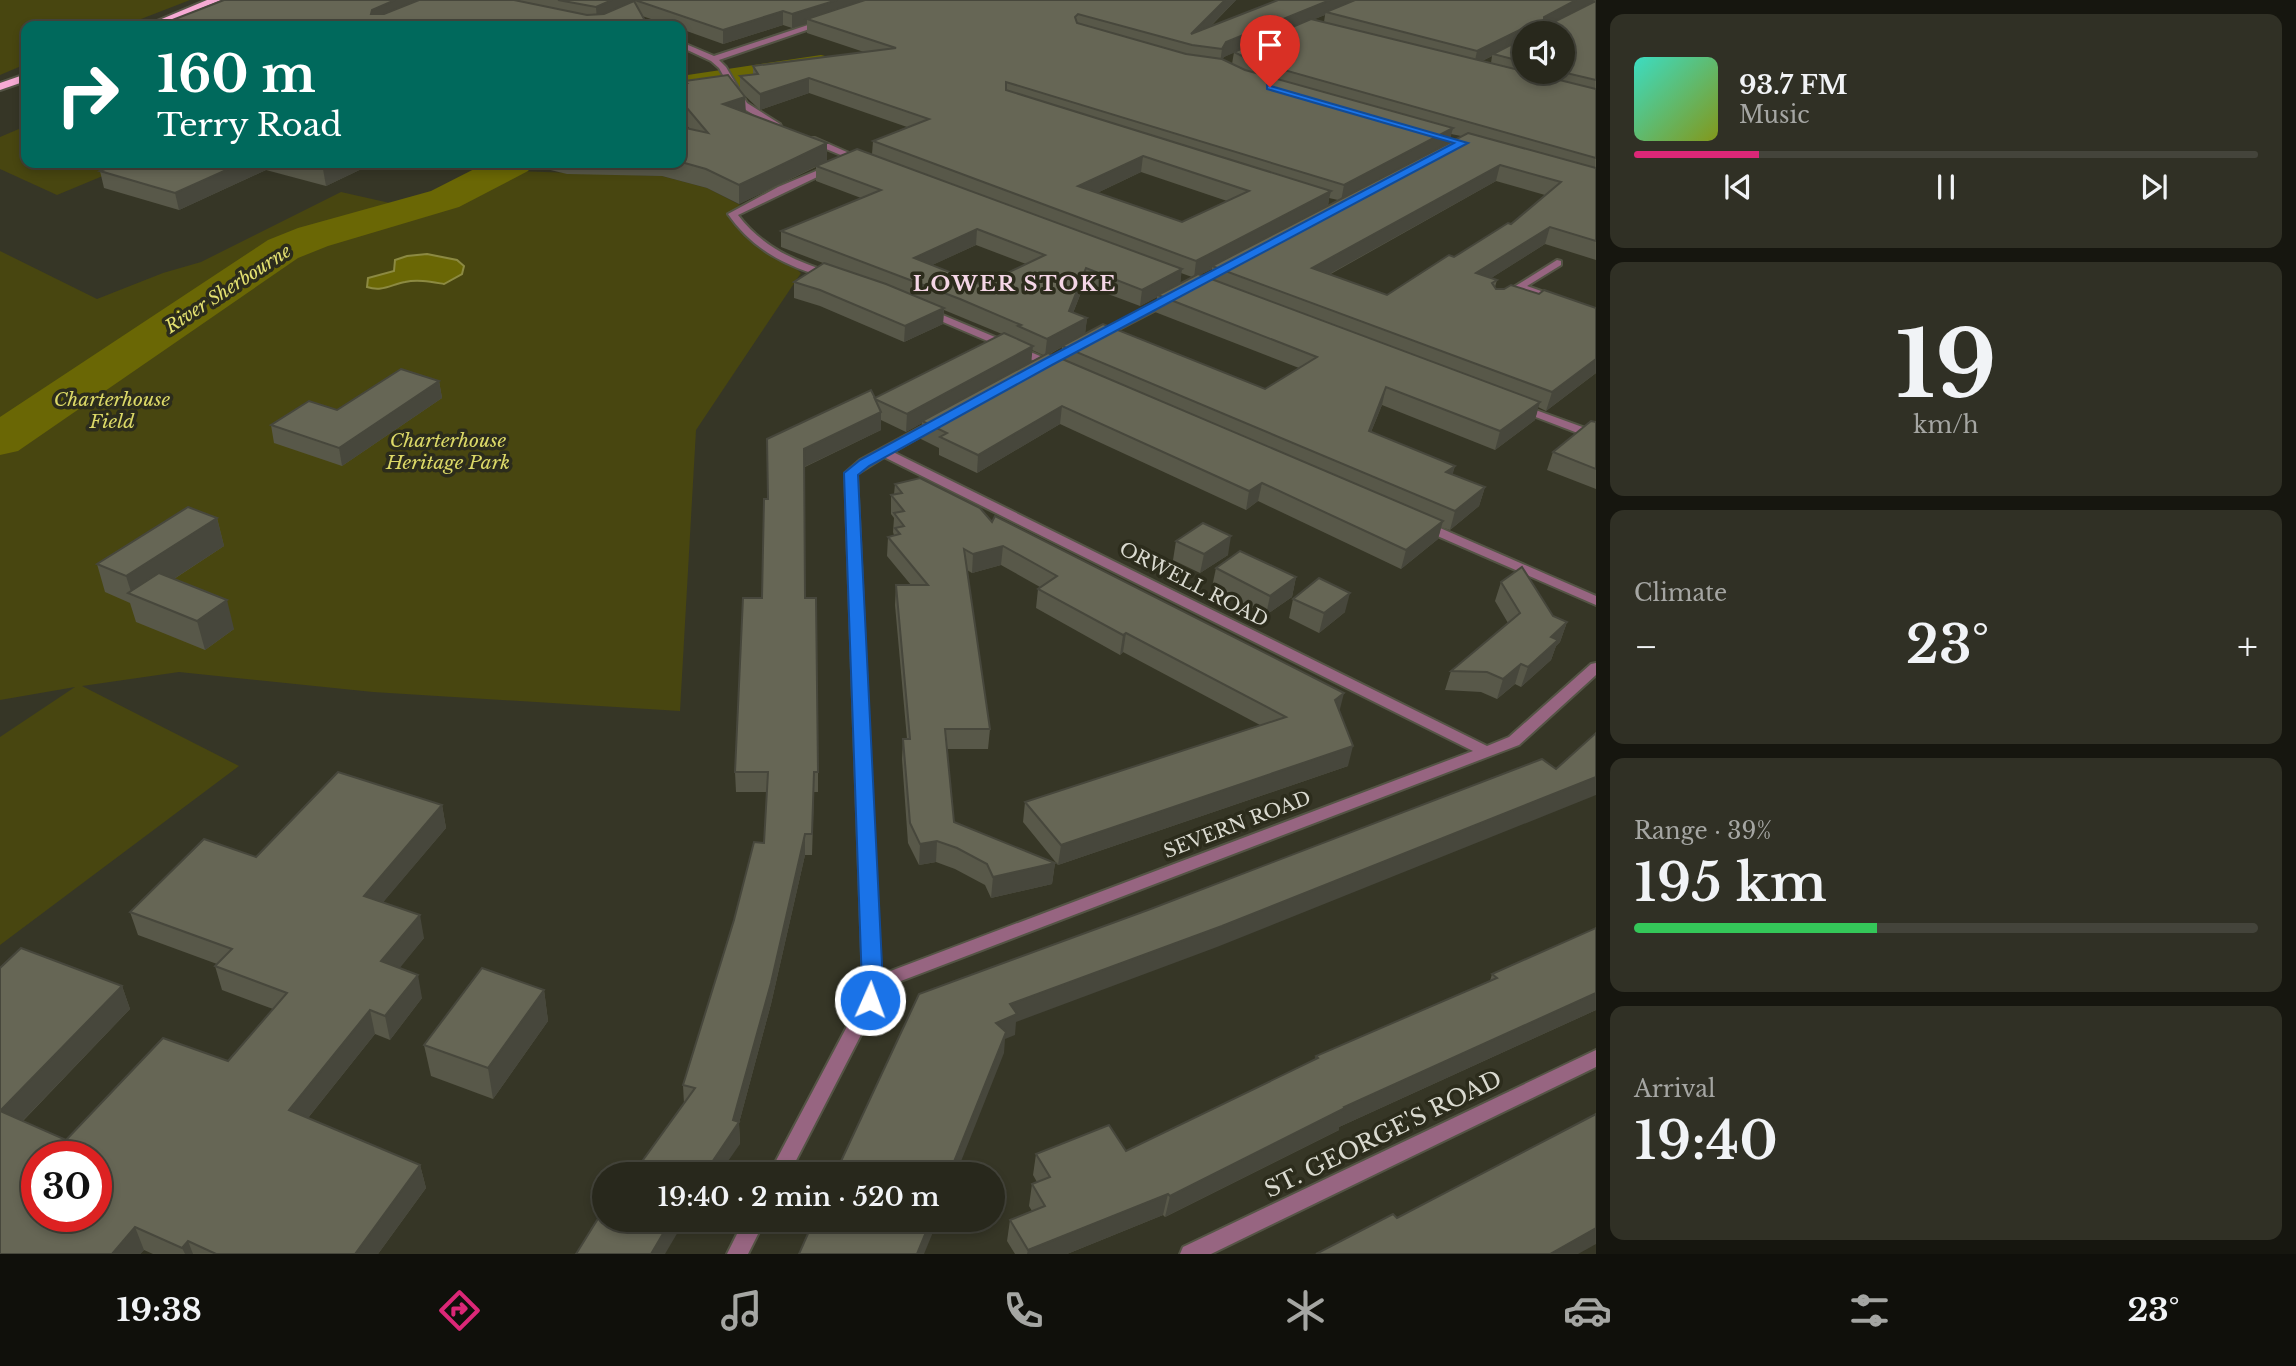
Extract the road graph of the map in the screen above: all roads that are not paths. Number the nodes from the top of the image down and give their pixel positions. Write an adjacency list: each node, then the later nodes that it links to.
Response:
1 (216, 0): 2 (highway)
2 (163, 21)
3 (829, 22): 5 (street)
4 (686, 46): 5 (street)
5 (714, 59): 8 (street)
6 (21, 79): 7 (highway)
7 (0, 88)
8 (787, 131)
9 (797, 135): 10 (street)
10 (856, 158): 11 (street); 13 (street)
11 (876, 166)
12 (1557, 263): 14 (street)
13 (843, 279)
14 (1520, 287): 16 (street); 17 (street)
15 (1183, 292): 19 (street)
16 (1503, 297)
17 (1557, 300)
18 (919, 308): 20 (street)
19 (1084, 343)
20 (1053, 359): 21 (street); 22 (street)
21 (1072, 373)
22 (1024, 375)
23 (1506, 402): 25 (street)
24 (954, 413): 26 (street)
25 (1596, 436)
26 (884, 452): 30 (street, ORWELL ROAD); 31 (street)
27 (1408, 519): 28 (street)
28 (1596, 601)
29 (1596, 667): 30 (street, SEVERN ROAD)
30 (1485, 751): 31 (street, SEVERN ROAD)
31 (873, 985): 33 (street)
32 (1596, 1058): 36 (street, ST. GEORGE'S ROAD)
33 (785, 1162)
34 (749, 1232): 35 (street)
35 (737, 1254)
36 (1190, 1254)

